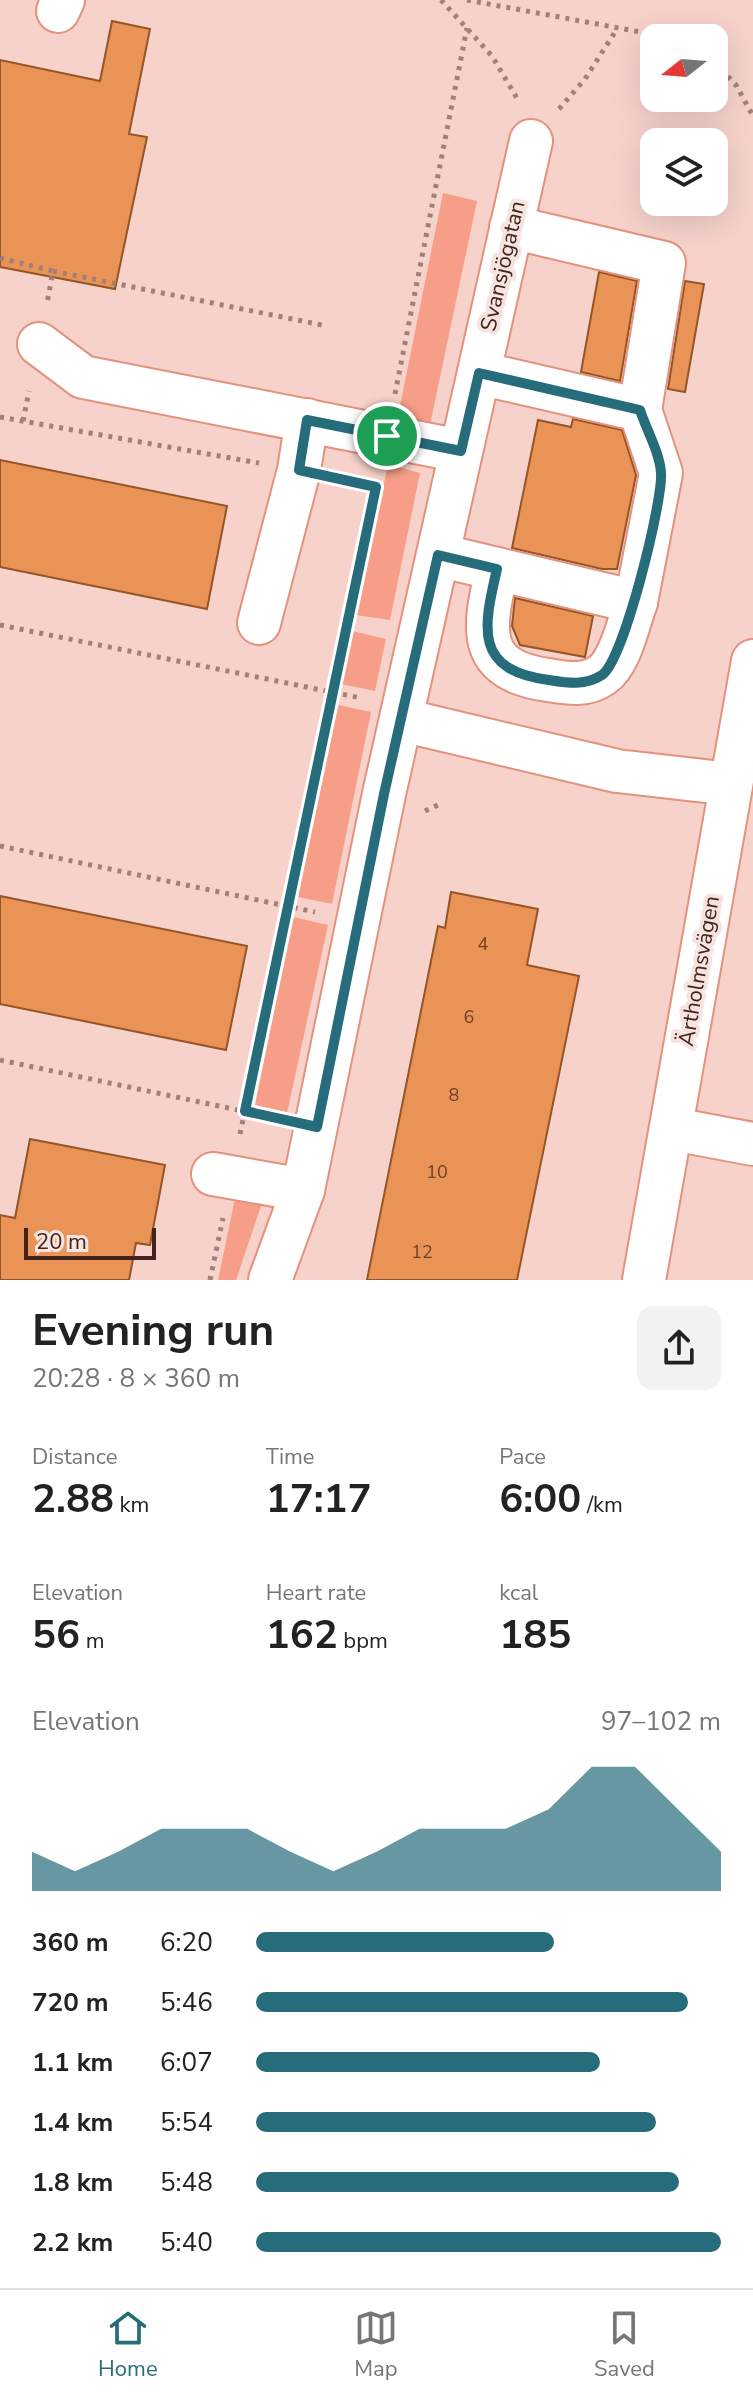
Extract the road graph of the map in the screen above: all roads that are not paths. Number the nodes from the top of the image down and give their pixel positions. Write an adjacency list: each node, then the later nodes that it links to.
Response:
1 (531, 141): 2 (street, Svansjögatan)
2 (511, 227): 4 (street, Svansjögatan); 5 (street)
3 (39, 344): 6 (street)
4 (479, 373): 5 (street); 7 (street, Svansjögatan)
5 (640, 410): 10 (street)
6 (307, 420): 7 (street); 11 (street)
7 (461, 451): 8 (street, Svansjögatan)
8 (438, 555): 9 (street); 13 (street, Svansjögatan)
9 (497, 569): 10 (street); 10 (street)
10 (636, 602)
11 (259, 623)
12 (753, 661): 14 (street, Ärtholmsvägen)
13 (403, 713): 14 (street); 18 (street, Svansjögatan)
14 (731, 784): 15 (street, Ärtholmsvägen)
15 (673, 1129): 16 (street); 20 (street, Ärtholmsvägen)
16 (753, 1144)
17 (222, 1176): 18 (street)
18 (303, 1190): 19 (street, Svansjögatan)
19 (270, 1280)
20 (644, 1280)

